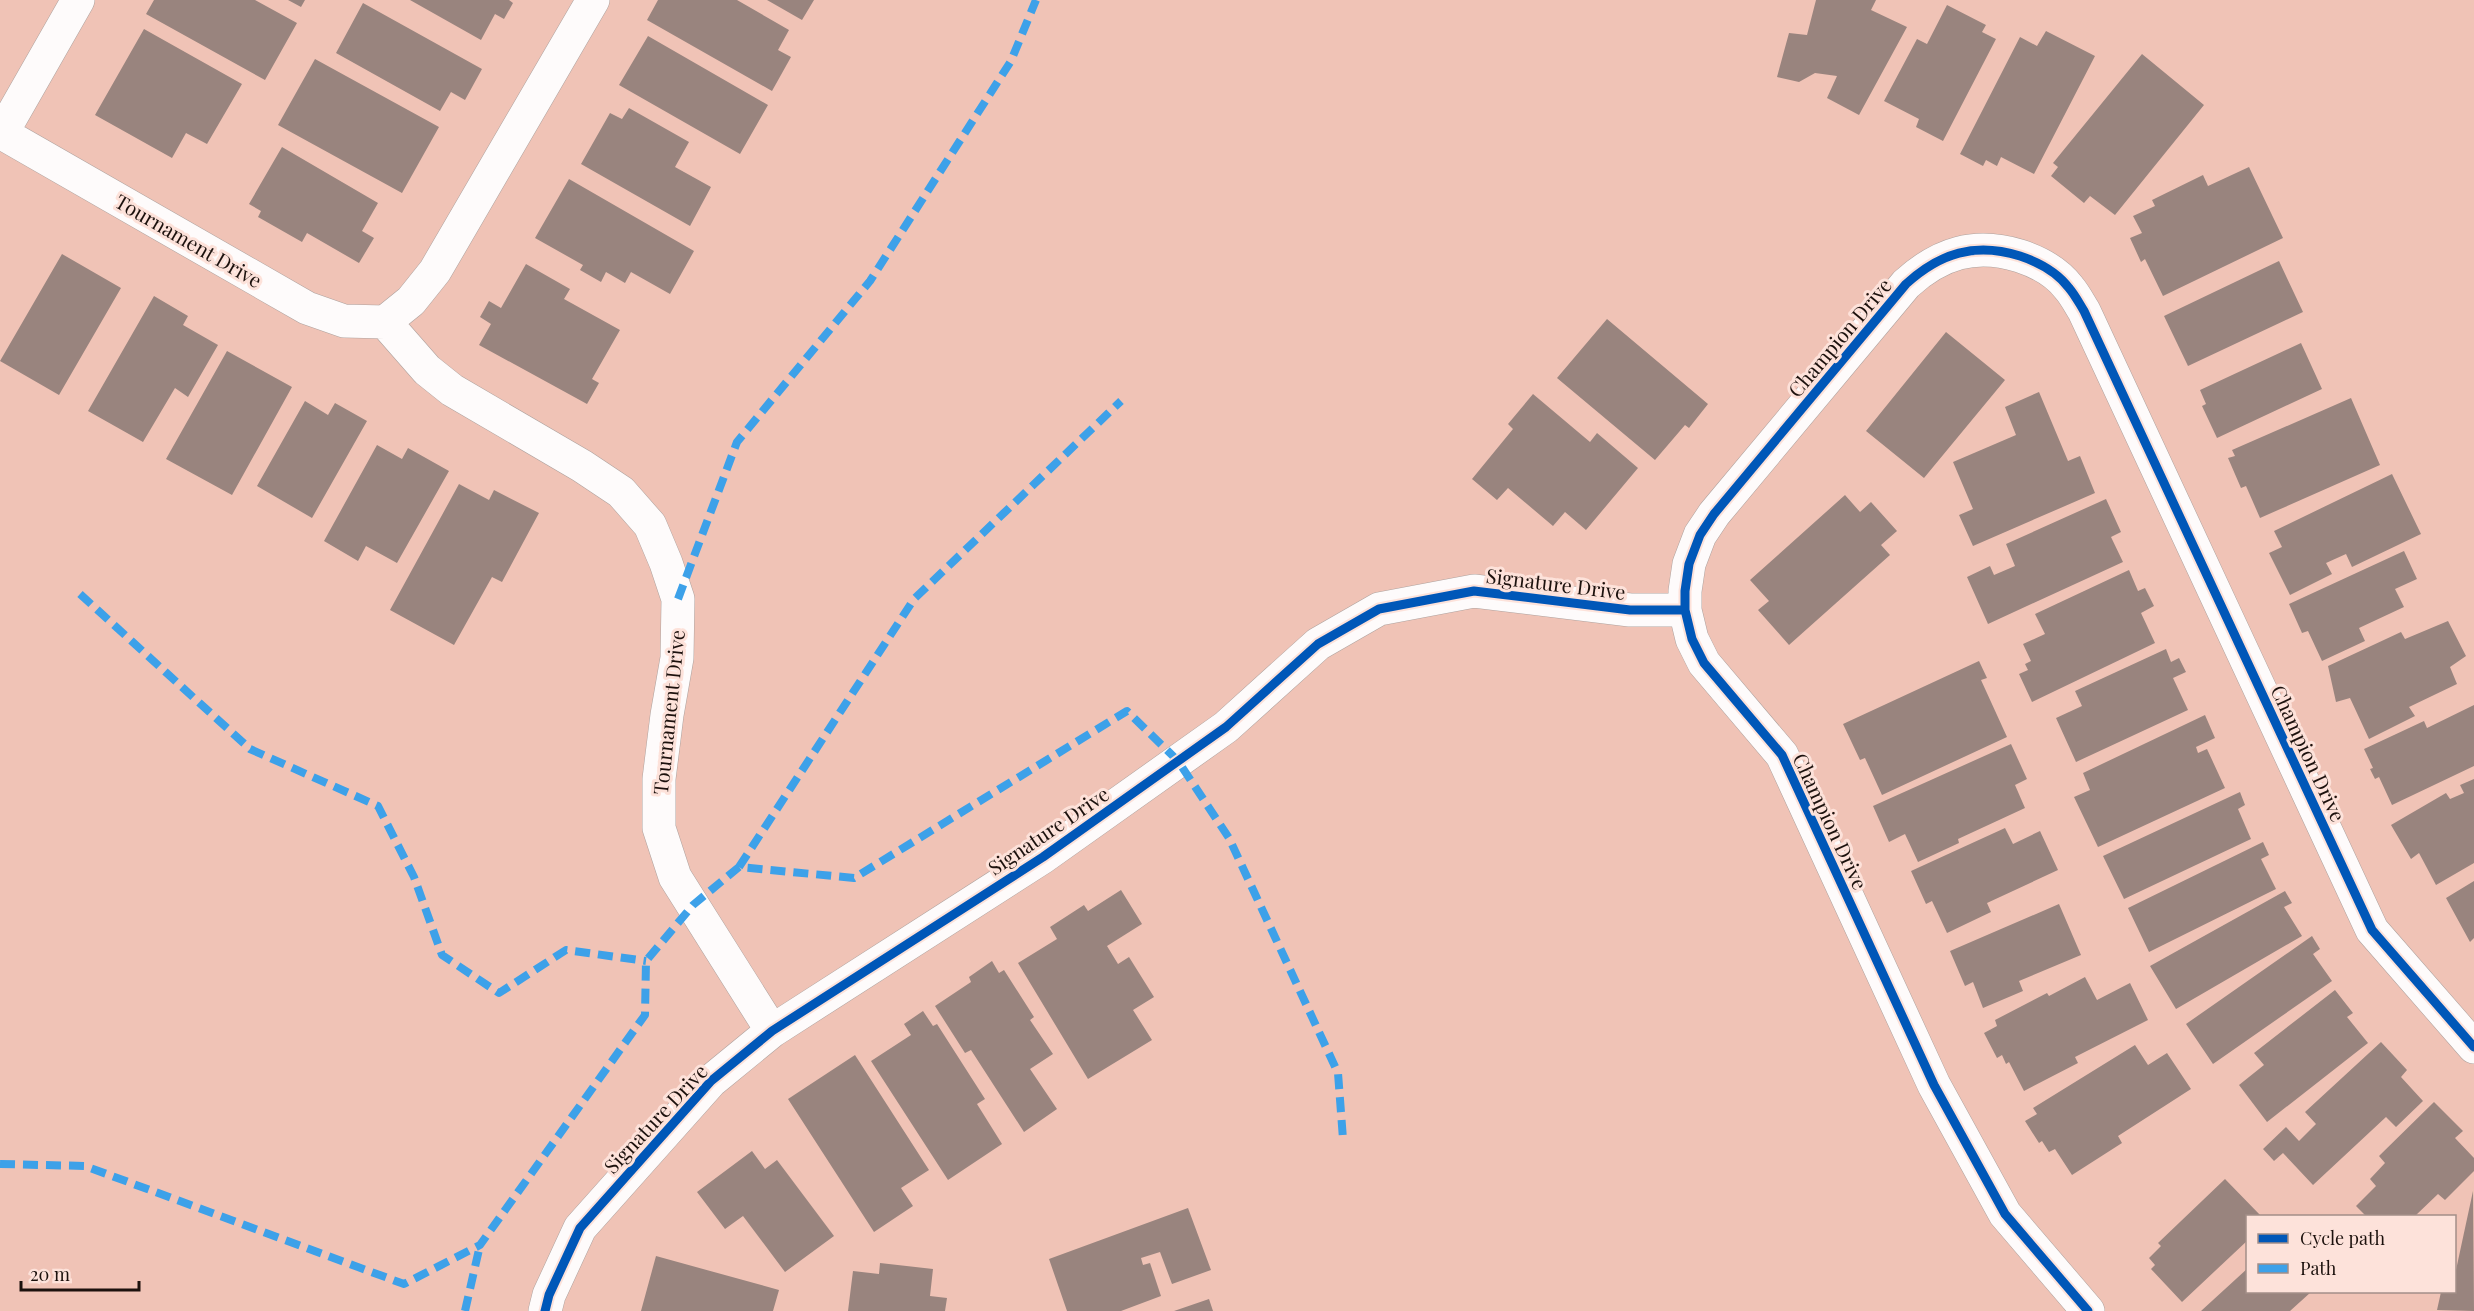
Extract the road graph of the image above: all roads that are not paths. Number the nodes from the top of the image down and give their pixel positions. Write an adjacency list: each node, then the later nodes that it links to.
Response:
1 (78, 0): 3 (street)
2 (592, 0): 4 (street)
3 (1, 133): 4 (street, Tournament Drive)
4 (385, 322): 6 (street, Tournament Drive)
5 (1685, 610): 6 (street, Signature Drive); 7 (street, Champion Drive); 9 (street, Champion Drive)
6 (772, 1031): 8 (street, Signature Drive)
7 (2474, 1047)
8 (545, 1311)
9 (2088, 1311)

